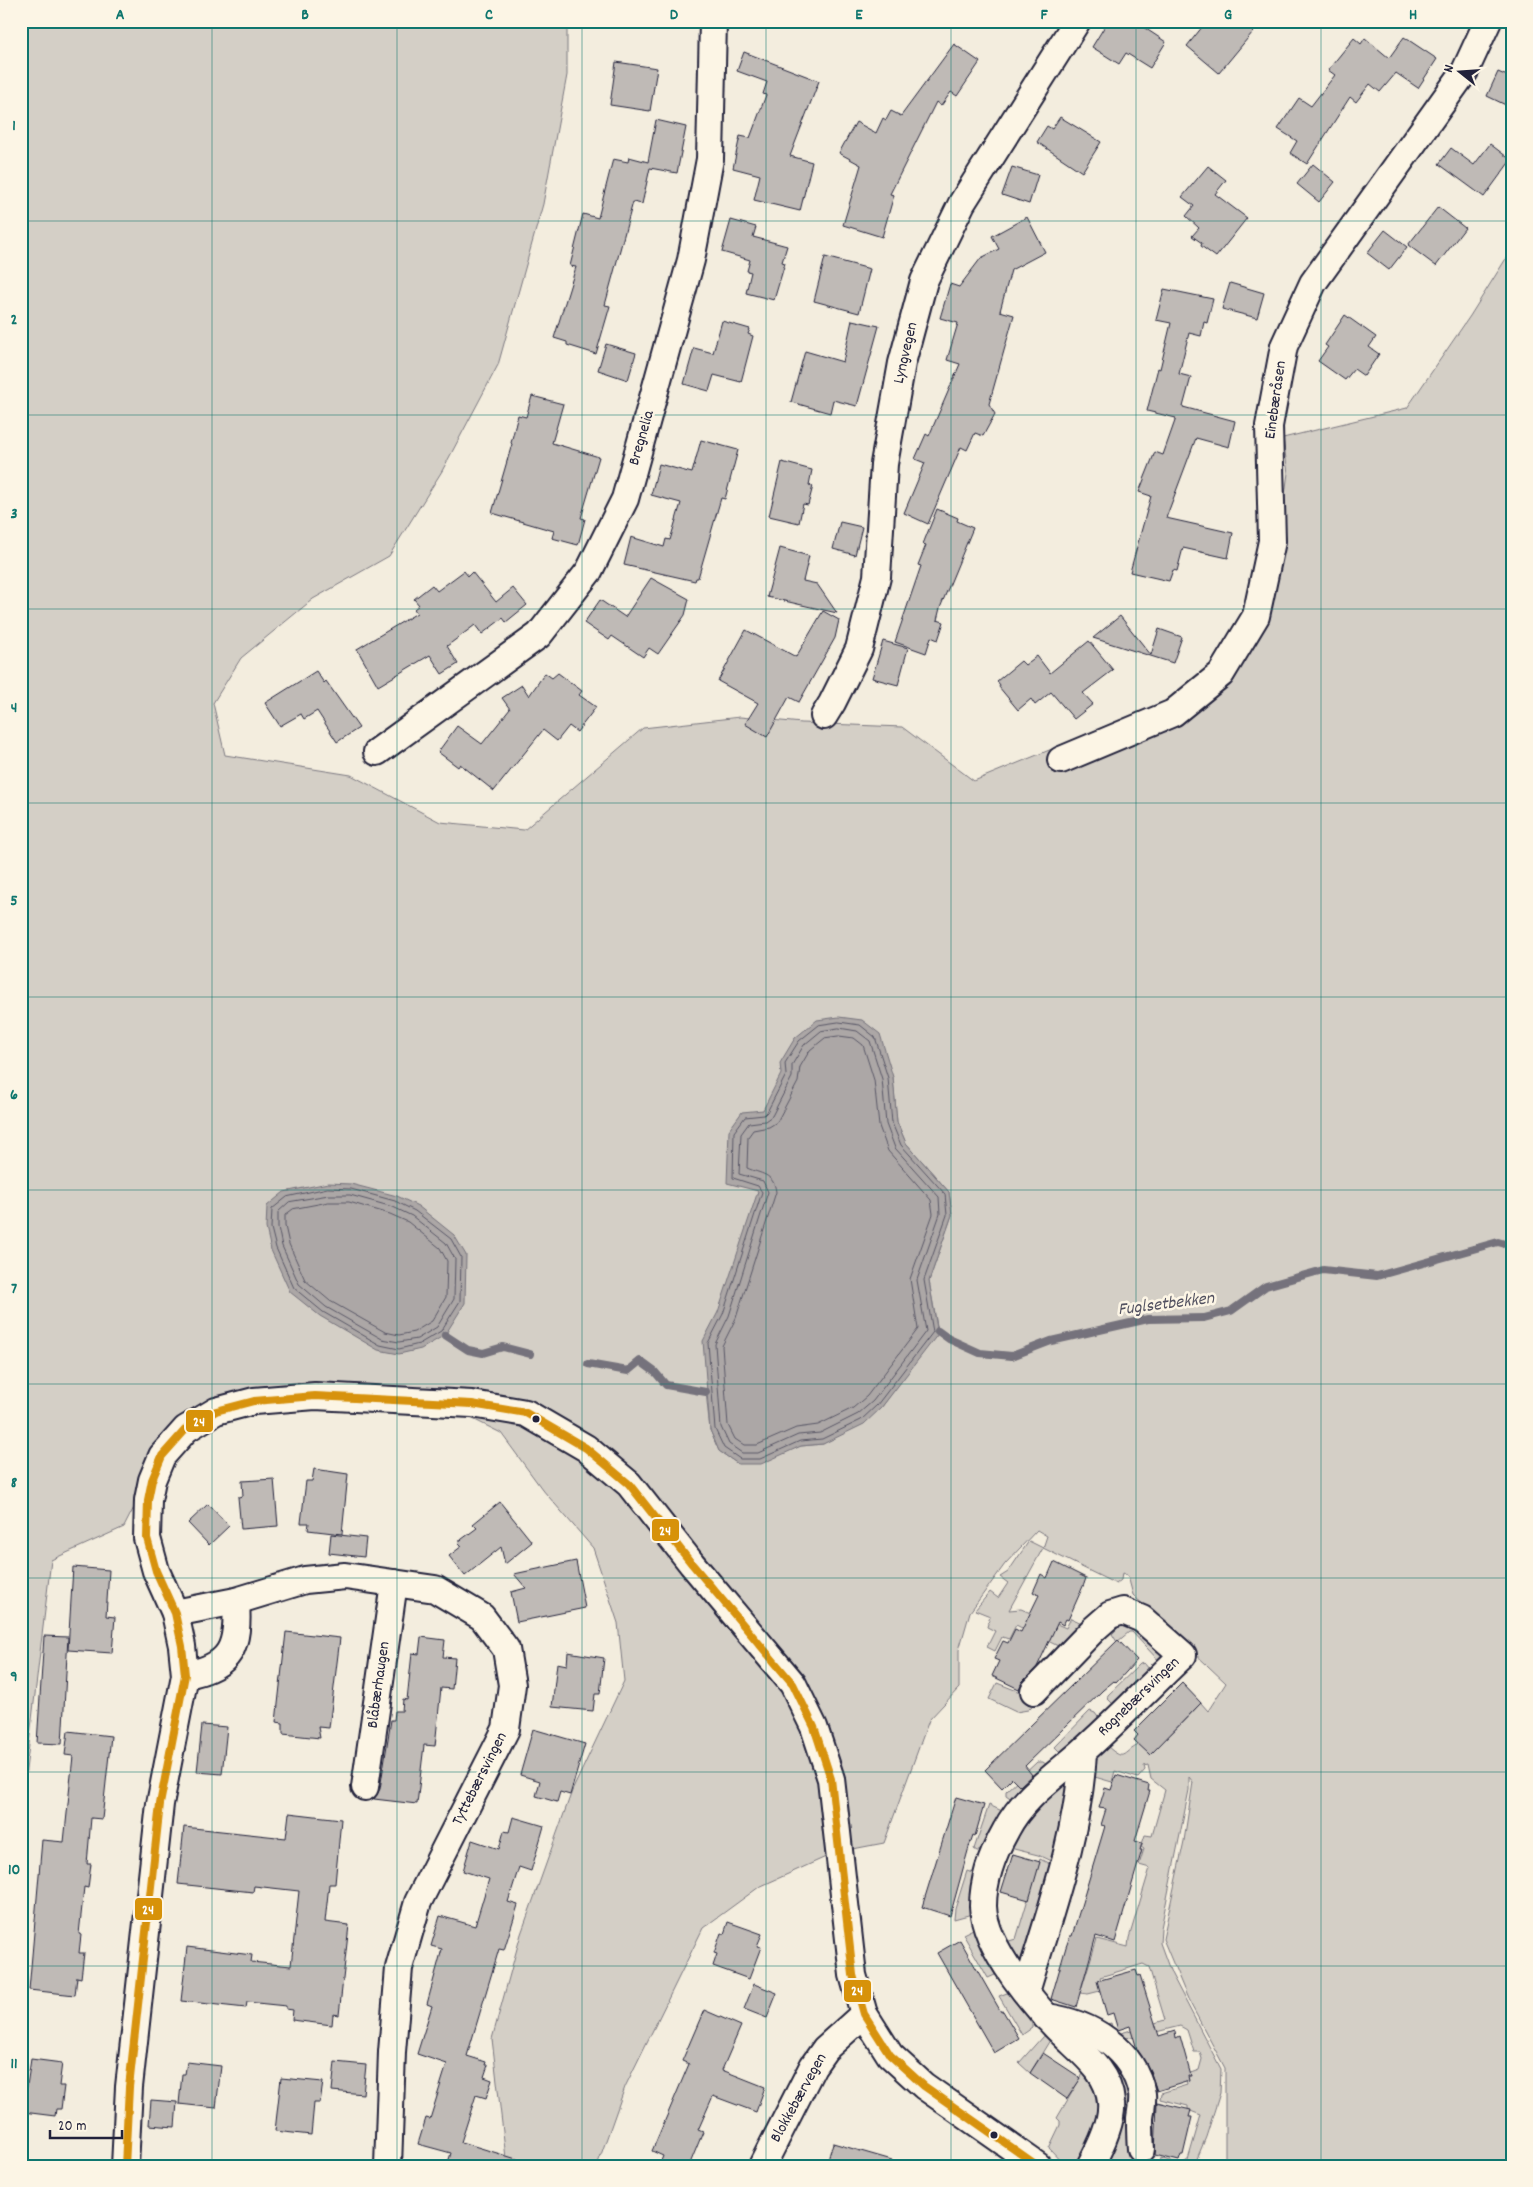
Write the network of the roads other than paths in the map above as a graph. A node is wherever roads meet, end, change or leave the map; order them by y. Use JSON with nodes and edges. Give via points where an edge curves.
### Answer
{"nodes":[{"id":1,"x":713,"y":21,"type":"edge"},
{"id":2,"x":1077,"y":21,"type":"edge"},
{"id":3,"x":1488,"y":21,"type":"edge"},
{"id":4,"x":824,"y":716,"type":"dead end"},
{"id":5,"x":377,"y":752,"type":"dead end"},
{"id":6,"x":1061,"y":760,"type":"dead end"},
{"id":7,"x":394,"y":1583,"type":"junction"},
{"id":8,"x":236,"y":1601,"type":"junction"},
{"id":9,"x":174,"y":1613,"type":"junction"},
{"id":10,"x":185,"y":1675,"type":"junction"},
{"id":11,"x":1034,"y":1691,"type":"dead end"},
{"id":12,"x":1083,"y":1752,"type":"junction"},
{"id":13,"x":364,"y":1787,"type":"dead end"},
{"id":14,"x":1026,"y":1992,"type":"junction"},
{"id":15,"x":864,"y":2014,"type":"junction"},
{"id":16,"x":1045,"y":2017,"type":"junction"},
{"id":17,"x":1141,"y":2149,"type":"dead end"},
{"id":18,"x":125,"y":2166,"type":"edge"},
{"id":19,"x":388,"y":2166,"type":"edge"},
{"id":20,"x":762,"y":2166,"type":"edge"},
{"id":21,"x":1038,"y":2166,"type":"edge"},
{"id":22,"x":1090,"y":2166,"type":"edge"}],
"edges":[{"from":1,"to":5,"type":"street","name":"Bregnelia","via":[[710,159],[691,260],[625,499],[589,571],[539,635]]},
{"from":2,"to":4,"type":"street","name":"Lyngvegen","via":[[962,203],[924,281],[902,363],[884,464],[877,577],[860,649]]},
{"from":3,"to":6,"type":"street","name":"Einebæråsen","via":[[1465,71],[1313,283],[1284,346],[1269,426],[1272,541],[1256,616],[1222,674],[1173,713]]},
{"from":7,"to":8,"type":"street","name":"Tyttebærsvingen","via":[[345,1576],[305,1580]]},
{"from":7,"to":13,"type":"street","name":"Blåbærhaugen"},
{"from":7,"to":19,"type":"street","name":"Tyttebærsvingen","via":[[435,1589],[482,1617],[506,1649],[512,1685],[506,1729],[418,1902],[399,1968]]},
{"from":8,"to":9,"type":"street","name":"Tyttebærsvingen"},
{"from":8,"to":10,"type":"street","via":[[238,1624],[234,1646],[220,1664]]},
{"from":9,"to":10,"type":"street"},
{"from":9,"to":15,"type":"street","via":[[156,1571],[147,1538],[152,1480],[162,1456],[186,1429],[216,1411],[254,1401],[315,1396],[472,1404],[526,1413],[540,1419],[586,1448],[629,1484],[793,1684],[814,1726],[831,1779],[853,1975]]},
{"from":10,"to":18,"type":"street","via":[[160,1804],[129,2087]]},
{"from":11,"to":12,"type":"street","name":"Rognebærsvingen","via":[[1110,1614],[1123,1611],[1142,1619],[1183,1655]]},
{"from":12,"to":14,"type":"street","via":[[1081,1784],[1063,1869]]},
{"from":12,"to":14,"type":"street","name":"Rognebærsvingen","via":[[1043,1785],[1006,1828],[985,1883],[983,1907],[988,1927],[1002,1958]]},
{"from":14,"to":16,"type":"street","name":"Rognebærsvingen"},
{"from":15,"to":20,"type":"street","name":"Blokkebærvegen","via":[[825,2049],[813,2066]]},
{"from":15,"to":21,"type":"street","via":[[890,2055],[924,2086]]},
{"from":16,"to":17,"type":"street","via":[[1068,2020],[1088,2028],[1123,2055],[1134,2072],[1142,2096]]},
{"from":16,"to":22,"type":"street","name":"Rognebærsvingen","via":[[1091,2061],[1107,2086],[1111,2102],[1105,2139]]}]}
